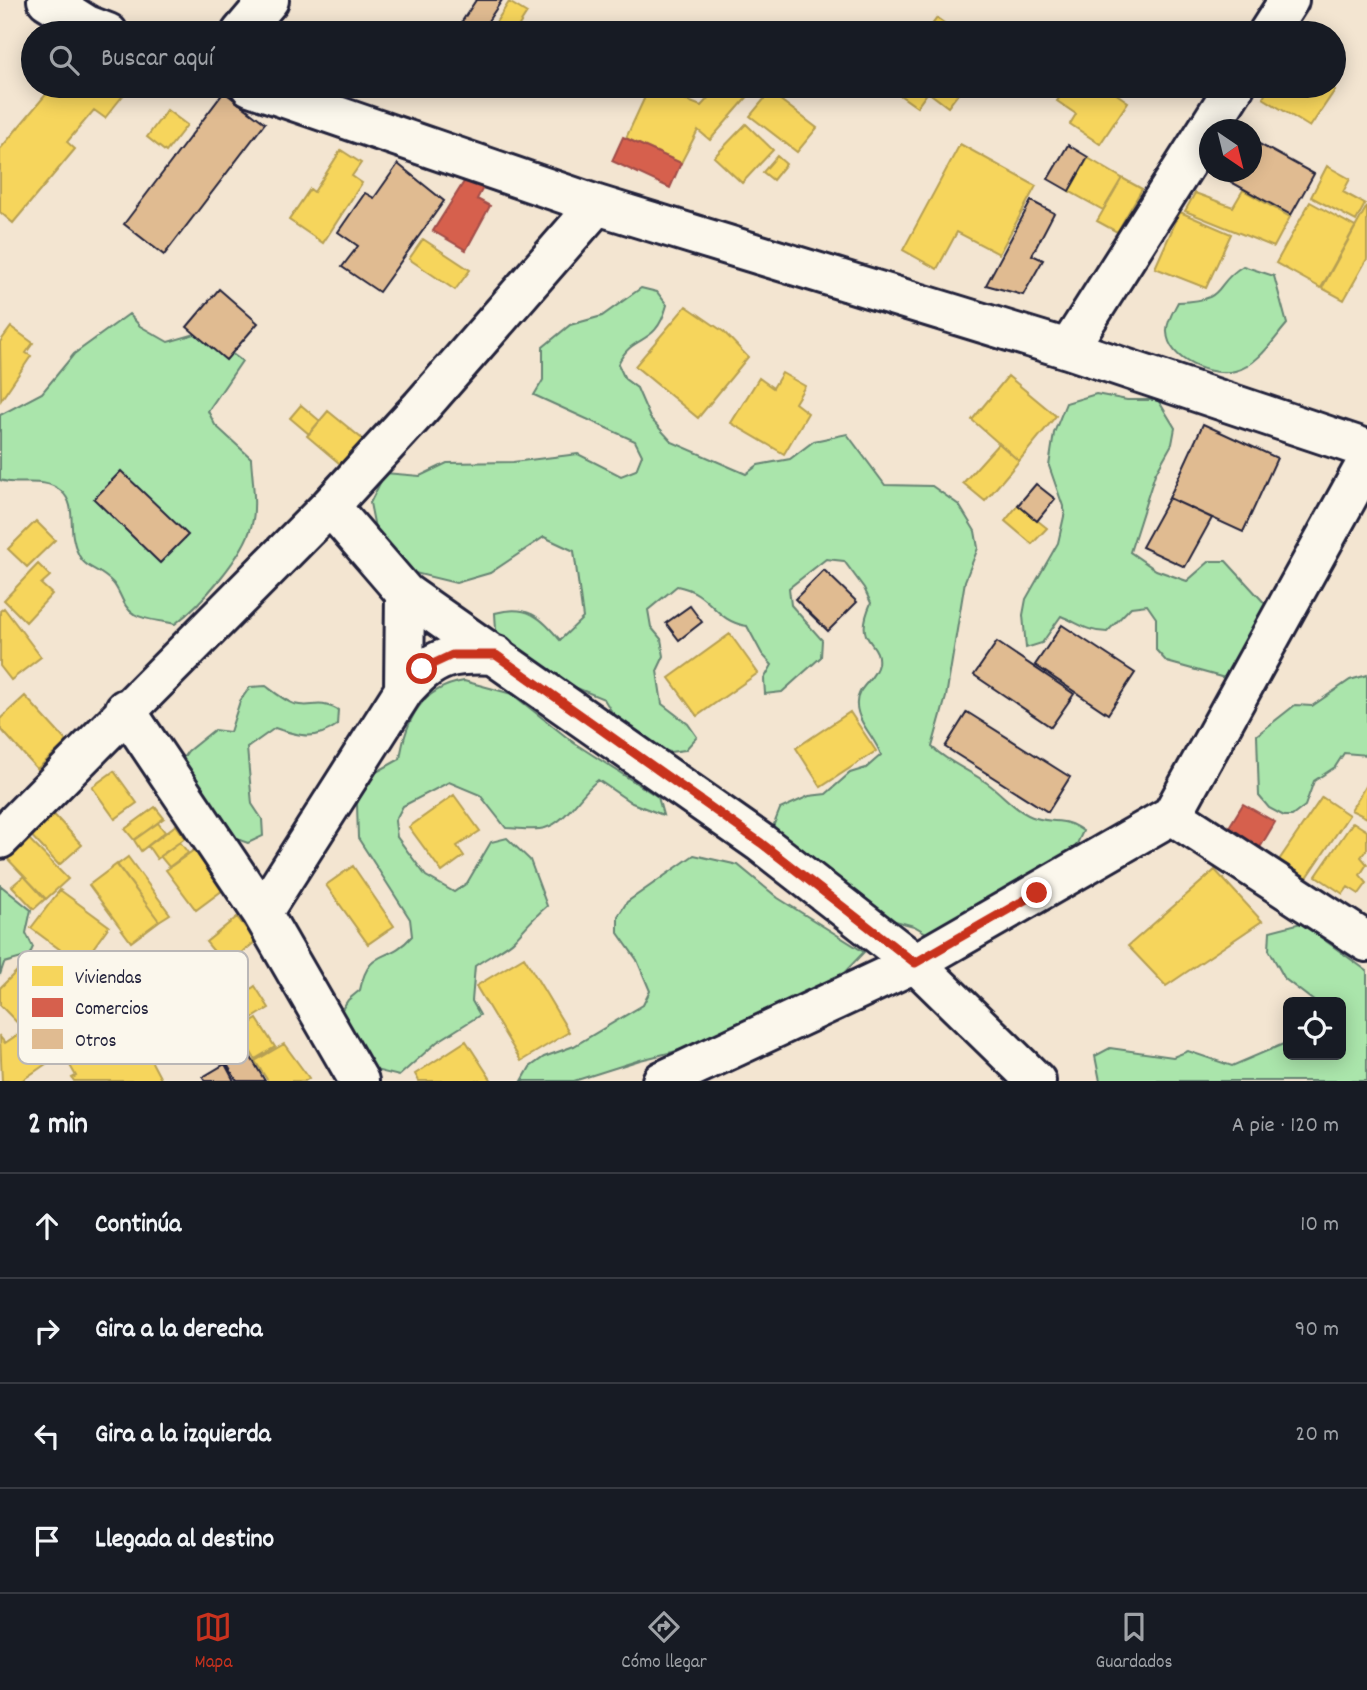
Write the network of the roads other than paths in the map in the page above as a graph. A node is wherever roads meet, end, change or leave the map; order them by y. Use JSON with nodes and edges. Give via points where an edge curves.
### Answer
{"nodes":[{"id":1,"x":47,"y":0,"type":"edge"},
{"id":2,"x":269,"y":0,"type":"edge"},
{"id":3,"x":1289,"y":0,"type":"edge"},
{"id":4,"x":80,"y":21,"type":"edge"},
{"id":5,"x":251,"y":21,"type":"edge"},
{"id":6,"x":1276,"y":21,"type":"edge"},
{"id":7,"x":285,"y":98,"type":"edge"},
{"id":8,"x":1227,"y":98,"type":"edge"},
{"id":9,"x":597,"y":205,"type":"junction"},
{"id":10,"x":1068,"y":349,"type":"junction"},
{"id":11,"x":1367,"y":449,"type":"edge"},
{"id":12,"x":1367,"y":462,"type":"edge"},
{"id":13,"x":330,"y":506,"type":"junction"},
{"id":14,"x":405,"y":593,"type":"junction"},
{"id":15,"x":496,"y":655,"type":"junction"},
{"id":16,"x":404,"y":690,"type":"junction"},
{"id":17,"x":125,"y":709,"type":"junction"},
{"id":18,"x":1172,"y":816,"type":"junction"},
{"id":19,"x":0,"y":839,"type":"edge"},
{"id":20,"x":262,"y":913,"type":"junction"},
{"id":21,"x":1367,"y":942,"type":"edge"},
{"id":22,"x":915,"y":963,"type":"junction"},
{"id":23,"x":359,"y":1081,"type":"edge"},
{"id":24,"x":662,"y":1081,"type":"edge"},
{"id":25,"x":1036,"y":1081,"type":"edge"}],
"edges":[{"from":1,"to":4,"type":"street"},
{"from":2,"to":5,"type":"street"},
{"from":3,"to":6,"type":"street"},
{"from":7,"to":9,"type":"street"},
{"from":8,"to":10,"type":"street"},
{"from":9,"to":10,"type":"street"},
{"from":9,"to":13,"type":"street"},
{"from":10,"to":11,"type":"street"},
{"from":12,"to":18,"type":"street"},
{"from":13,"to":14,"type":"street"},
{"from":13,"to":17,"type":"street"},
{"from":14,"to":15,"type":"street"},
{"from":14,"to":16,"type":"street"},
{"from":15,"to":16,"type":"street","via":[[452,655],[435,661]]},
{"from":15,"to":22,"type":"street","via":[[761,843]]},
{"from":16,"to":20,"type":"street"},
{"from":17,"to":19,"type":"street"},
{"from":17,"to":20,"type":"street"},
{"from":18,"to":21,"type":"street"},
{"from":18,"to":22,"type":"street"},
{"from":20,"to":23,"type":"street"},
{"from":22,"to":24,"type":"street"},
{"from":22,"to":25,"type":"street"}]}
